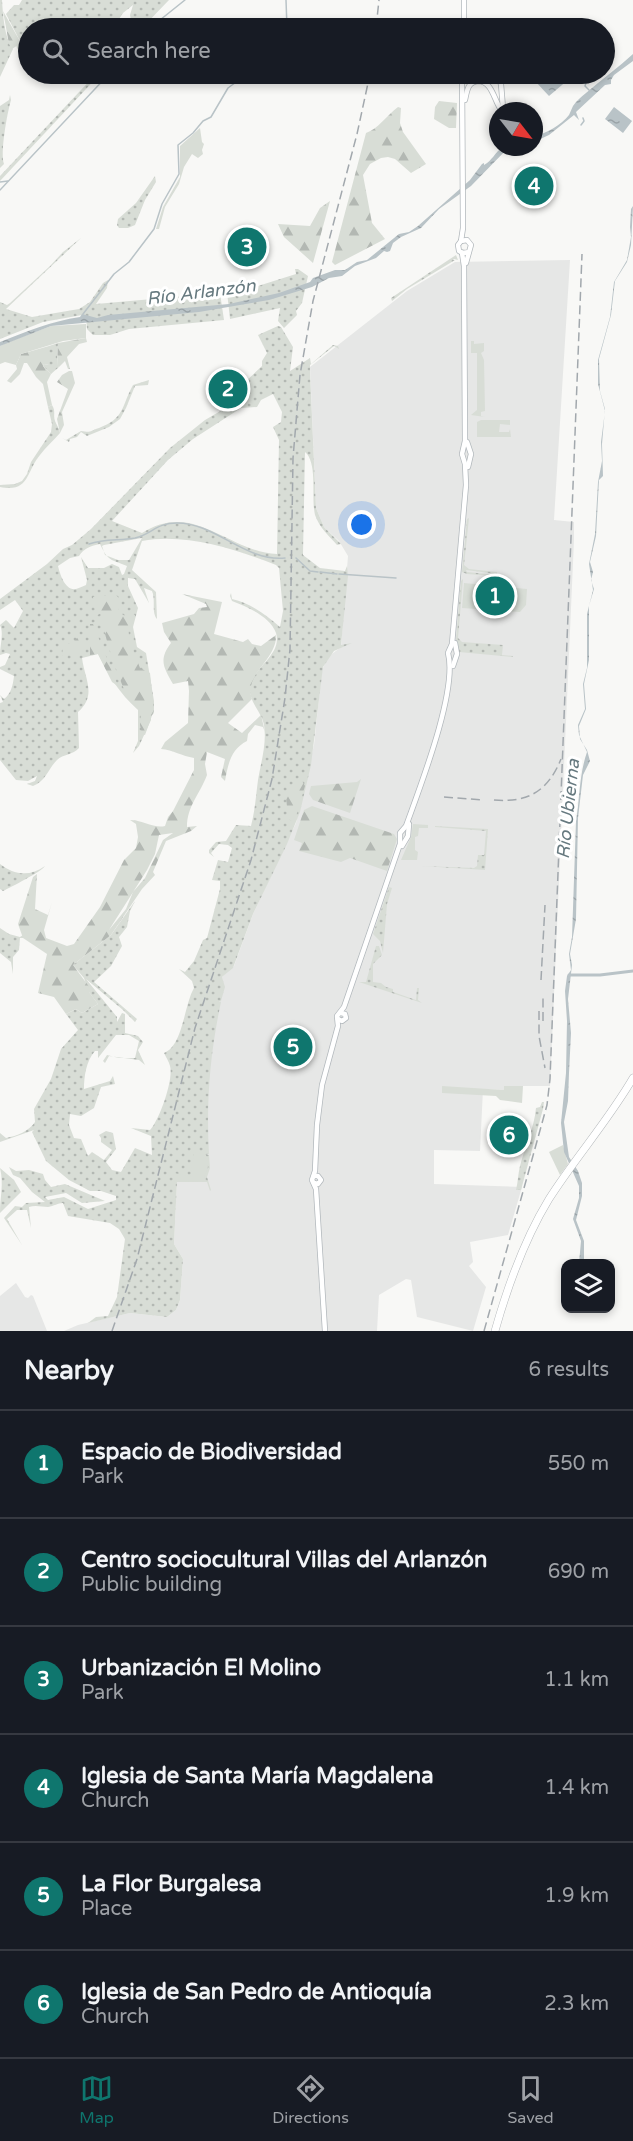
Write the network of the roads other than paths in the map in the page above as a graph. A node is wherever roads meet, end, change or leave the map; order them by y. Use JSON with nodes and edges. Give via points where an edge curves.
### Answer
{"nodes":[{"id":1,"x":462,"y":0,"type":"edge"},
{"id":2,"x":463,"y":18,"type":"edge"},
{"id":3,"x":463,"y":84,"type":"edge"},
{"id":4,"x":464,"y":84,"type":"edge"},
{"id":5,"x":473,"y":84,"type":"edge"},
{"id":6,"x":485,"y":84,"type":"edge"},
{"id":7,"x":501,"y":84,"type":"edge"},
{"id":8,"x":465,"y":100,"type":"junction"},
{"id":9,"x":495,"y":102,"type":"edge"},
{"id":10,"x":502,"y":102,"type":"edge"},
{"id":11,"x":464,"y":175,"type":"junction"},
{"id":12,"x":464,"y":202,"type":"junction"},
{"id":13,"x":461,"y":241,"type":"junction"},
{"id":14,"x":468,"y":241,"type":"junction"},
{"id":15,"x":469,"y":252,"type":"junction"},
{"id":16,"x":462,"y":253,"type":"junction"},
{"id":17,"x":466,"y":450,"type":"junction"},
{"id":18,"x":451,"y":652,"type":"junction"},
{"id":19,"x":405,"y":831,"type":"junction"},
{"id":20,"x":633,"y":1078,"type":"edge"},
{"id":21,"x":633,"y":1087,"type":"edge"},
{"id":22,"x":604,"y":1127,"type":"junction"},
{"id":23,"x":327,"y":1331,"type":"edge"},
{"id":24,"x":497,"y":1331,"type":"edge"}],
"edges":[{"from":1,"to":2,"type":"main road"},
{"from":3,"to":11,"type":"main road"},
{"from":4,"to":8,"type":"main road"},
{"from":5,"to":8,"type":"main road"},
{"from":6,"to":9,"type":"main road"},
{"from":7,"to":10,"type":"main road"},
{"from":8,"to":11,"type":"main road"},
{"from":11,"to":12,"type":"main road"},
{"from":12,"to":13,"type":"main road"},
{"from":12,"to":14,"type":"main road"},
{"from":13,"to":14,"type":"main road"},
{"from":13,"to":16,"type":"main road","via":[[458,247]]},
{"from":14,"to":15,"type":"main road","via":[[472,246]]},
{"from":15,"to":16,"type":"main road"},
{"from":15,"to":17,"type":"main road"},
{"from":16,"to":17,"type":"main road"},
{"from":17,"to":18,"type":"main road","via":[[471,455],[466,459]]},
{"from":18,"to":19,"type":"main road","via":[[441,720]]},
{"from":18,"to":19,"type":"main road","via":[[457,653],[441,729]]},
{"from":19,"to":23,"type":"main road","via":[[408,835],[403,838],[343,1013],[346,1019],[341,1020],[333,1046],[322,1101],[316,1176],[321,1180],[316,1183]]},
{"from":20,"to":22,"type":"highway"},
{"from":21,"to":22,"type":"highway"},
{"from":22,"to":24,"type":"highway","via":[[563,1183],[528,1247]]}]}
